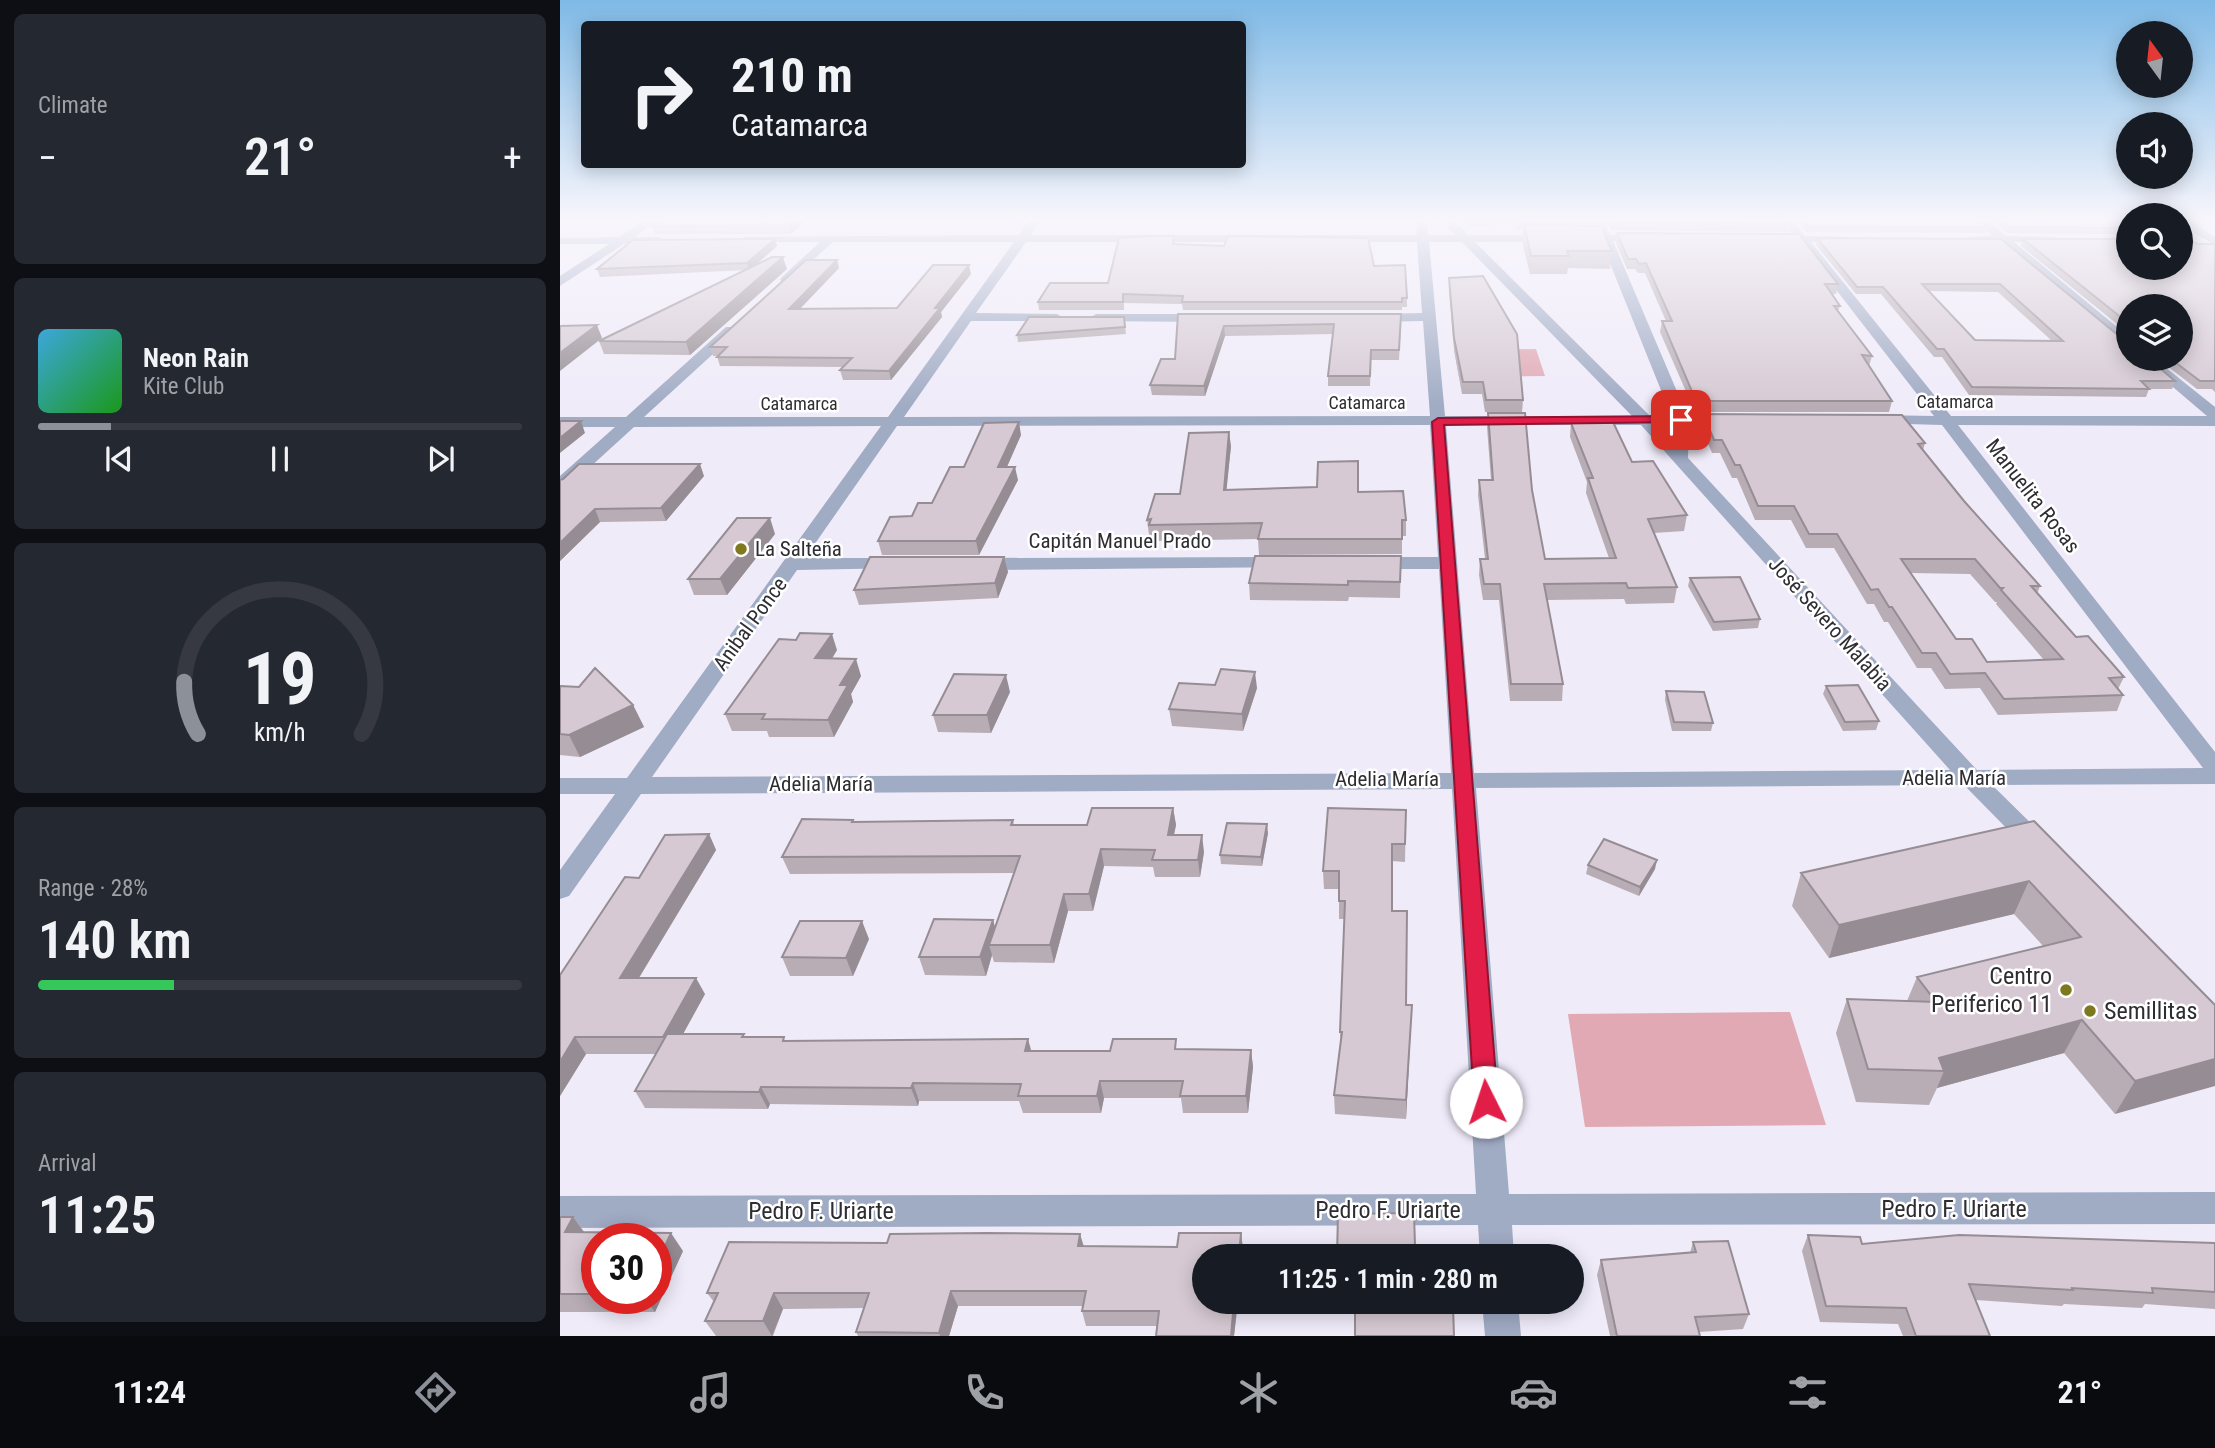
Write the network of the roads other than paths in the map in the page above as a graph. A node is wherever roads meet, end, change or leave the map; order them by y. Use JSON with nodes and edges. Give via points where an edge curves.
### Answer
{"nodes":[{"id":1,"x":784,"y":282,"type":"edge"},
{"id":2,"x":993,"y":282,"type":"edge"},
{"id":3,"x":1426,"y":282,"type":"edge"},
{"id":4,"x":1508,"y":282,"type":"edge"},
{"id":5,"x":1624,"y":282,"type":"edge"},
{"id":6,"x":1836,"y":282,"type":"edge"},
{"id":7,"x":2055,"y":282,"type":"edge"},
{"id":8,"x":771,"y":294,"type":"edge"},
{"id":9,"x":968,"y":317,"type":"junction"},
{"id":10,"x":1430,"y":317,"type":"junction"},
{"id":11,"x":1220,"y":318,"type":"edge"},
{"id":12,"x":1355,"y":318,"type":"edge"},
{"id":13,"x":740,"y":321,"type":"edge"},
{"id":14,"x":2116,"y":333,"type":"edge"},
{"id":15,"x":2162,"y":371,"type":"edge"},
{"id":16,"x":2215,"y":415,"type":"edge"},
{"id":17,"x":1644,"y":419,"type":"junction"},
{"id":18,"x":1681,"y":420,"type":"junction"},
{"id":19,"x":1751,"y":420,"type":"edge"},
{"id":20,"x":1862,"y":420,"type":"edge"},
{"id":21,"x":1946,"y":420,"type":"junction"},
{"id":22,"x":2215,"y":421,"type":"edge"},
{"id":23,"x":560,"y":422,"type":"edge"},
{"id":24,"x":630,"y":422,"type":"junction"},
{"id":25,"x":894,"y":422,"type":"junction"},
{"id":26,"x":1438,"y":422,"type":"junction"},
{"id":27,"x":1680,"y":459,"type":"junction"},
{"id":28,"x":560,"y":485,"type":"edge"},
{"id":29,"x":1301,"y":563,"type":"edge"},
{"id":30,"x":1357,"y":563,"type":"edge"},
{"id":31,"x":1448,"y":563,"type":"junction"},
{"id":32,"x":792,"y":564,"type":"junction"},
{"id":33,"x":916,"y":564,"type":"edge"},
{"id":34,"x":957,"y":564,"type":"edge"},
{"id":35,"x":2215,"y":768,"type":"edge"},
{"id":36,"x":2215,"y":776,"type":"edge"},
{"id":37,"x":1463,"y":779,"type":"junction"},
{"id":38,"x":1972,"y":779,"type":"junction"},
{"id":39,"x":635,"y":785,"type":"junction"},
{"id":40,"x":560,"y":786,"type":"edge"},
{"id":41,"x":2050,"y":858,"type":"edge"},
{"id":42,"x":560,"y":889,"type":"edge"},
{"id":43,"x":2215,"y":1208,"type":"edge"},
{"id":44,"x":1494,"y":1210,"type":"junction"},
{"id":45,"x":560,"y":1212,"type":"edge"},
{"id":46,"x":1496,"y":1244,"type":"edge"},
{"id":47,"x":1501,"y":1314,"type":"edge"},
{"id":48,"x":1503,"y":1336,"type":"edge"}],
"edges":[{"from":1,"to":8,"type":"street"},
{"from":2,"to":9,"type":"street","name":"Anibal Ponce"},
{"from":3,"to":10,"type":"street"},
{"from":4,"to":17,"type":"street","name":"José Severo Malabia"},
{"from":5,"to":18,"type":"street"},
{"from":6,"to":21,"type":"street","name":"Manuelita Rosas"},
{"from":7,"to":14,"type":"street"},
{"from":9,"to":11,"type":"street"},
{"from":9,"to":25,"type":"street","name":"Anibal Ponce"},
{"from":10,"to":12,"type":"street"},
{"from":10,"to":26,"type":"street"},
{"from":13,"to":24,"type":"street"},
{"from":15,"to":16,"type":"street"},
{"from":17,"to":18,"type":"street","name":"Catamarca"},
{"from":17,"to":26,"type":"street","name":"Catamarca"},
{"from":17,"to":27,"type":"street","name":"José Severo Malabia"},
{"from":18,"to":19,"type":"street","name":"Catamarca"},
{"from":18,"to":27,"type":"street"},
{"from":20,"to":21,"type":"street","name":"Catamarca"},
{"from":21,"to":22,"type":"street","name":"Catamarca"},
{"from":21,"to":35,"type":"street","name":"Manuelita Rosas"},
{"from":23,"to":24,"type":"street","name":"Catamarca"},
{"from":24,"to":25,"type":"street","name":"Catamarca"},
{"from":24,"to":28,"type":"street"},
{"from":25,"to":26,"type":"street","name":"Catamarca"},
{"from":25,"to":32,"type":"street","name":"Anibal Ponce"},
{"from":26,"to":31,"type":"street"},
{"from":27,"to":38,"type":"street","name":"José Severo Malabia"},
{"from":29,"to":34,"type":"street","name":"Capitán Manuel Prado"},
{"from":30,"to":31,"type":"street"},
{"from":31,"to":37,"type":"street"},
{"from":32,"to":33,"type":"street"},
{"from":32,"to":39,"type":"street","name":"Anibal Ponce"},
{"from":36,"to":38,"type":"street","name":"Adelia María"},
{"from":37,"to":38,"type":"street","name":"Adelia María"},
{"from":37,"to":39,"type":"street","name":"Adelia María"},
{"from":37,"to":44,"type":"street"},
{"from":38,"to":41,"type":"street","name":"José Severo Malabia"},
{"from":39,"to":40,"type":"street","name":"Adelia María"},
{"from":39,"to":42,"type":"street","name":"Anibal Ponce"},
{"from":43,"to":44,"type":"street","name":"Pedro F. Uriarte"},
{"from":44,"to":45,"type":"street","name":"Pedro F. Uriarte"},
{"from":44,"to":46,"type":"street"},
{"from":47,"to":48,"type":"street"}]}
